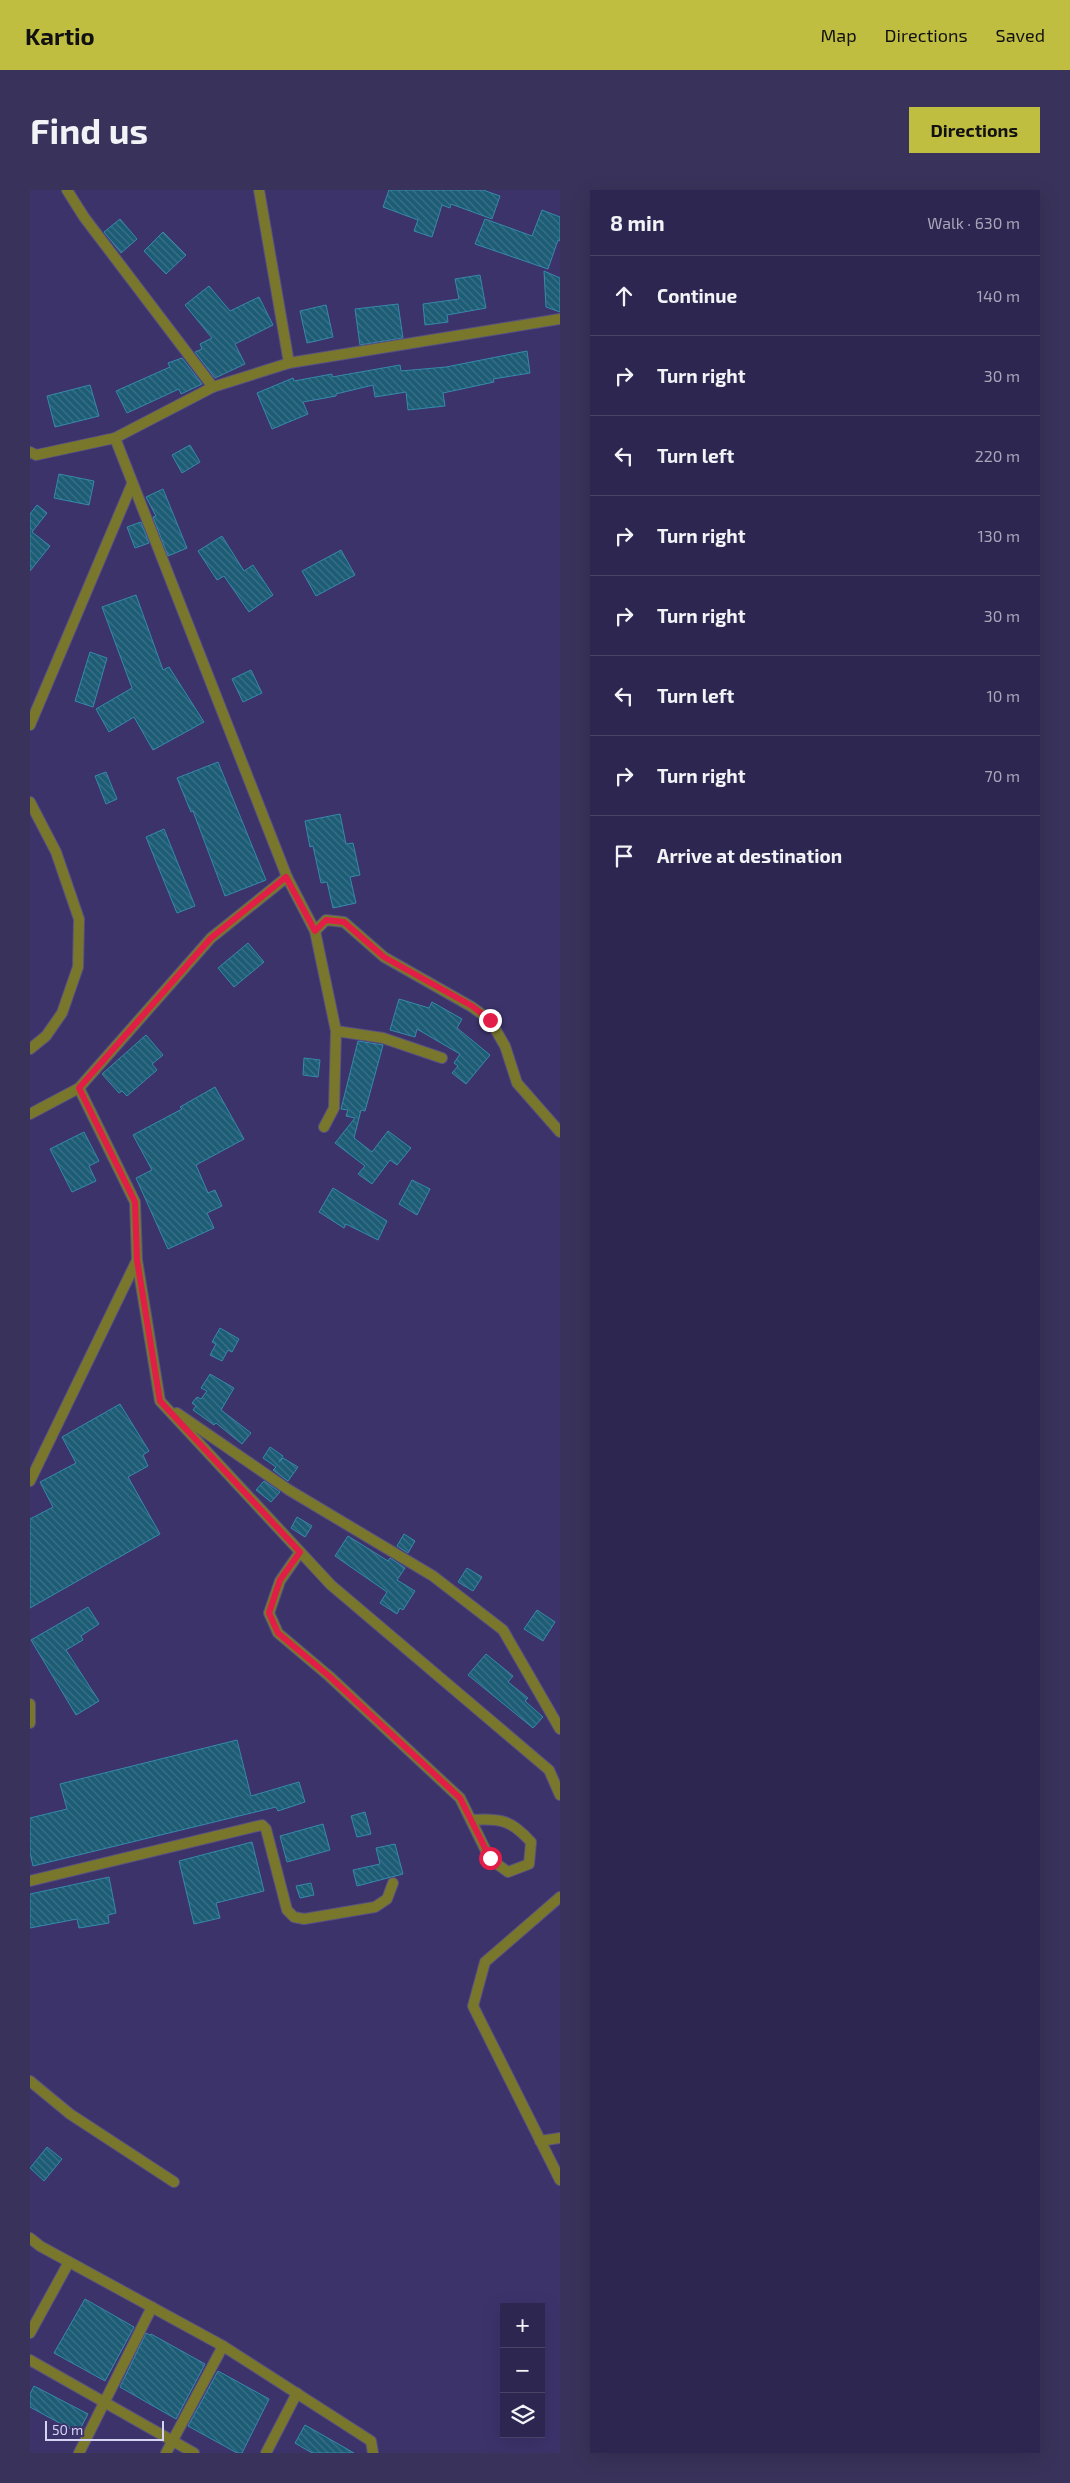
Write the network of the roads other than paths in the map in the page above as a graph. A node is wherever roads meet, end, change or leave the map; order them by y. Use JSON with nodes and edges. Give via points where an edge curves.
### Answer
{"nodes":[{"id":1,"x":67,"y":190,"type":"edge"},
{"id":2,"x":259,"y":190,"type":"edge"},
{"id":3,"x":560,"y":319,"type":"edge"},
{"id":4,"x":289,"y":363,"type":"junction"},
{"id":5,"x":213,"y":387,"type":"junction"},
{"id":6,"x":114,"y":438,"type":"junction"},
{"id":7,"x":30,"y":452,"type":"edge"},
{"id":8,"x":132,"y":484,"type":"junction"},
{"id":9,"x":30,"y":725,"type":"edge"},
{"id":10,"x":30,"y":802,"type":"edge"},
{"id":11,"x":286,"y":877,"type":"junction"},
{"id":12,"x":315,"y":931,"type":"junction"},
{"id":13,"x":336,"y":1031,"type":"junction"},
{"id":14,"x":30,"y":1049,"type":"edge"},
{"id":15,"x":442,"y":1058,"type":"dead end"},
{"id":16,"x":79,"y":1088,"type":"junction"},
{"id":17,"x":30,"y":1114,"type":"edge"},
{"id":18,"x":324,"y":1127,"type":"dead end"},
{"id":19,"x":560,"y":1132,"type":"edge"},
{"id":20,"x":137,"y":1260,"type":"junction"},
{"id":21,"x":160,"y":1401,"type":"junction"},
{"id":22,"x":30,"y":1481,"type":"edge"},
{"id":23,"x":300,"y":1552,"type":"junction"},
{"id":24,"x":30,"y":1704,"type":"edge"},
{"id":25,"x":30,"y":1723,"type":"edge"},
{"id":26,"x":560,"y":1729,"type":"edge"},
{"id":27,"x":560,"y":1796,"type":"edge"},
{"id":28,"x":471,"y":1820,"type":"junction"},
{"id":29,"x":30,"y":1881,"type":"edge"},
{"id":30,"x":393,"y":1883,"type":"dead end"},
{"id":31,"x":560,"y":1897,"type":"edge"},
{"id":32,"x":30,"y":2081,"type":"edge"},
{"id":33,"x":560,"y":2138,"type":"edge"},
{"id":34,"x":540,"y":2141,"type":"junction"},
{"id":35,"x":560,"y":2180,"type":"edge"},
{"id":36,"x":174,"y":2182,"type":"dead end"},
{"id":37,"x":30,"y":2238,"type":"edge"},
{"id":38,"x":69,"y":2262,"type":"junction"},
{"id":39,"x":152,"y":2307,"type":"junction"},
{"id":40,"x":30,"y":2333,"type":"edge"},
{"id":41,"x":223,"y":2346,"type":"junction"},
{"id":42,"x":30,"y":2360,"type":"edge"},
{"id":43,"x":297,"y":2393,"type":"junction"},
{"id":44,"x":104,"y":2402,"type":"junction"},
{"id":45,"x":172,"y":2440,"type":"junction"},
{"id":46,"x":79,"y":2453,"type":"edge"},
{"id":47,"x":166,"y":2453,"type":"edge"},
{"id":48,"x":194,"y":2453,"type":"edge"},
{"id":49,"x":266,"y":2453,"type":"edge"},
{"id":50,"x":373,"y":2453,"type":"edge"}],
"edges":[{"from":1,"to":5,"type":"street"},
{"from":2,"to":4,"type":"street"},
{"from":3,"to":4,"type":"street"},
{"from":4,"to":5,"type":"street"},
{"from":5,"to":6,"type":"street"},
{"from":6,"to":7,"type":"street","via":[[36,455]]},
{"from":6,"to":8,"type":"street"},
{"from":8,"to":9,"type":"street"},
{"from":8,"to":11,"type":"street"},
{"from":10,"to":14,"type":"street","via":[[56,852],[79,919],[78,967],[62,1013],[46,1036]]},
{"from":11,"to":12,"type":"street"},
{"from":11,"to":16,"type":"street","via":[[211,938]]},
{"from":12,"to":13,"type":"street"},
{"from":12,"to":19,"type":"street","via":[[326,920],[344,922],[384,957],[472,1006],[490,1020],[505,1046],[517,1083]]},
{"from":13,"to":15,"type":"street","via":[[383,1038]]},
{"from":13,"to":18,"type":"street","via":[[334,1108]]},
{"from":16,"to":17,"type":"street"},
{"from":16,"to":20,"type":"street","via":[[135,1202]]},
{"from":20,"to":21,"type":"street"},
{"from":20,"to":22,"type":"street"},
{"from":21,"to":23,"type":"street"},
{"from":21,"to":26,"type":"street","via":[[289,1490],[433,1576],[503,1630]]},
{"from":23,"to":27,"type":"street","via":[[331,1585],[549,1770]]},
{"from":23,"to":28,"type":"street","via":[[280,1580],[269,1613],[278,1633],[460,1798]]},
{"from":24,"to":25,"type":"street"},
{"from":28,"to":28,"type":"street","via":[[490,1858],[508,1872],[529,1864],[531,1842],[516,1825],[491,1819]]},
{"from":29,"to":30,"type":"street","via":[[262,1825],[266,1829],[287,1910],[294,1917],[304,1919],[375,1907],[387,1899]]},
{"from":31,"to":34,"type":"street","via":[[485,1962],[473,2006]]},
{"from":32,"to":36,"type":"street","via":[[70,2114]]},
{"from":33,"to":34,"type":"street"},
{"from":34,"to":35,"type":"street"},
{"from":37,"to":38,"type":"street"},
{"from":38,"to":39,"type":"street"},
{"from":38,"to":40,"type":"street"},
{"from":39,"to":41,"type":"street"},
{"from":39,"to":44,"type":"street"},
{"from":41,"to":43,"type":"street"},
{"from":41,"to":45,"type":"street"},
{"from":42,"to":44,"type":"street"},
{"from":43,"to":49,"type":"street"},
{"from":43,"to":50,"type":"street","via":[[371,2441]]},
{"from":44,"to":45,"type":"street"},
{"from":44,"to":46,"type":"street"},
{"from":45,"to":47,"type":"street"},
{"from":45,"to":48,"type":"street"}]}
